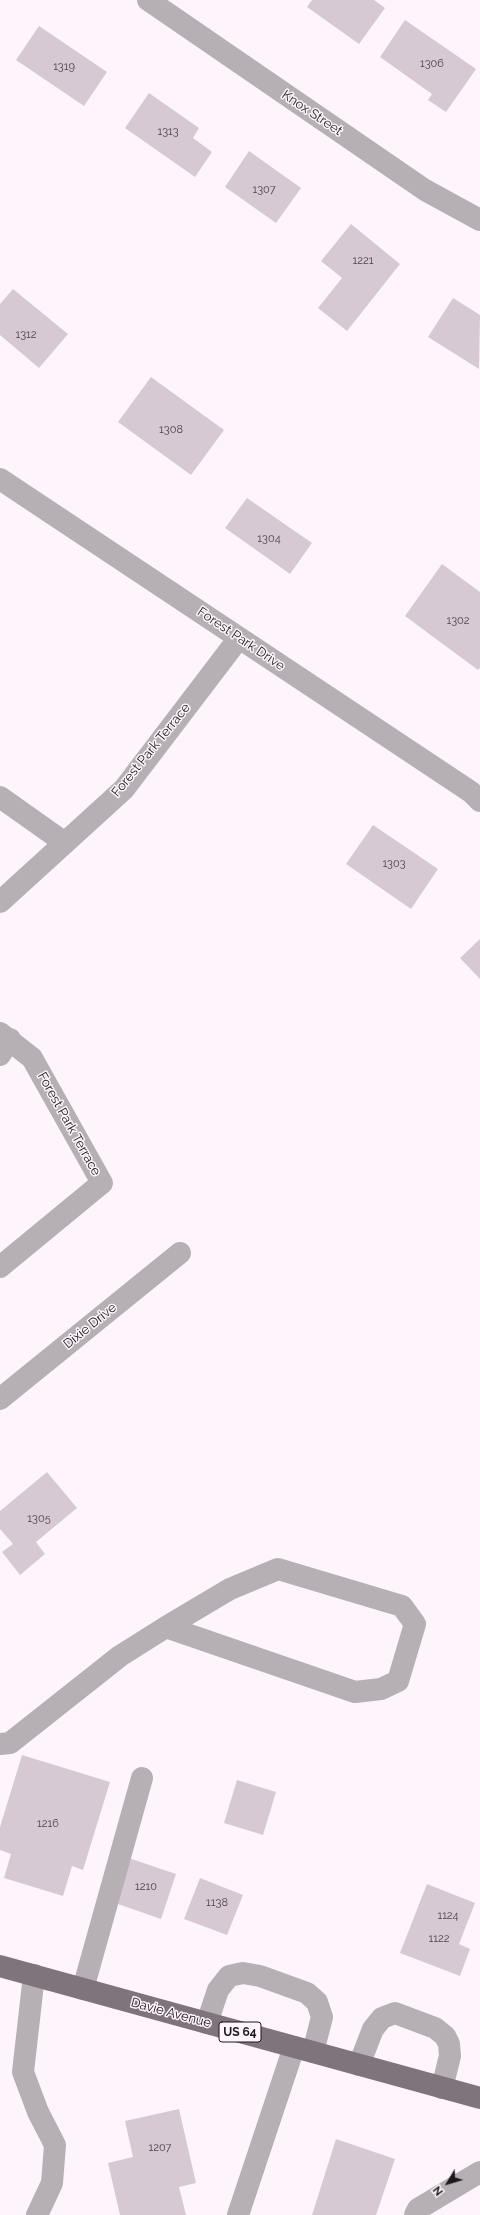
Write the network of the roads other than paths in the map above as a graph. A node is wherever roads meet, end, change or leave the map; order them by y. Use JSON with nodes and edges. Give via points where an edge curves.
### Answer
{"nodes":[{"id":1,"x":148,"y":0,"type":"edge"},
{"id":2,"x":480,"y":220,"type":"edge"},
{"id":3,"x":0,"y":479,"type":"edge"},
{"id":4,"x":239,"y":638,"type":"junction"},
{"id":5,"x":477,"y":791,"type":"edge"},
{"id":6,"x":0,"y":797,"type":"edge"},
{"id":7,"x":65,"y":843,"type":"junction"},
{"id":8,"x":0,"y":902,"type":"edge"},
{"id":9,"x":3,"y":1042,"type":"edge"},
{"id":10,"x":180,"y":1253,"type":"dead end"},
{"id":11,"x":0,"y":1267,"type":"edge"},
{"id":12,"x":0,"y":1399,"type":"edge"},
{"id":13,"x":166,"y":1627,"type":"junction"},
{"id":14,"x":0,"y":1744,"type":"edge"},
{"id":15,"x":142,"y":1778,"type":"dead end"},
{"id":16,"x":0,"y":1966,"type":"edge"},
{"id":17,"x":34,"y":1975,"type":"junction"},
{"id":18,"x":83,"y":1989,"type":"junction"},
{"id":19,"x":207,"y":2023,"type":"junction"},
{"id":20,"x":303,"y":2050,"type":"junction"},
{"id":21,"x":359,"y":2065,"type":"junction"},
{"id":22,"x":442,"y":2088,"type":"junction"},
{"id":23,"x":480,"y":2098,"type":"edge"},
{"id":24,"x":480,"y":2172,"type":"edge"},
{"id":25,"x":37,"y":2215,"type":"edge"},
{"id":26,"x":238,"y":2215,"type":"edge"},
{"id":27,"x":415,"y":2215,"type":"edge"}],
"edges":[{"from":1,"to":2,"type":"street","name":"Knox Street","via":[[425,190]]},
{"from":3,"to":4,"type":"street","name":"Forest Park Drive"},
{"from":4,"to":5,"type":"street","name":"Forest Park Drive"},
{"from":4,"to":7,"type":"street","name":"Forest Park Terrace","via":[[124,788]]},
{"from":6,"to":7,"type":"street"},
{"from":7,"to":8,"type":"street","name":"Forest Park Terrace"},
{"from":9,"to":11,"type":"street","name":"Forest Park Terrace","via":[[32,1058],[102,1183]]},
{"from":10,"to":12,"type":"street","name":"Dixie Drive"},
{"from":13,"to":13,"type":"street","via":[[230,1589],[278,1569],[402,1606],[415,1624],[398,1681],[381,1689],[355,1692]]},
{"from":13,"to":14,"type":"street","via":[[120,1656],[10,1743]]},
{"from":15,"to":18,"type":"street"},
{"from":16,"to":17,"type":"main road","name":"Davie Avenue","number":"US 64"},
{"from":17,"to":18,"type":"main road","name":"Davie Avenue","number":"US 64"},
{"from":17,"to":25,"type":"street","via":[[23,2072],[38,2112],[55,2145],[52,2183]]},
{"from":18,"to":19,"type":"main road","name":"Davie Avenue","number":"US 64"},
{"from":19,"to":20,"type":"main road","name":"Davie Avenue","number":"US 64"},
{"from":19,"to":20,"type":"street","via":[[222,1982],[229,1976],[243,1973],[287,1984],[307,1992],[317,2002],[322,2017]]},
{"from":20,"to":21,"type":"main road","name":"Davie Avenue","number":"US 64"},
{"from":20,"to":26,"type":"street"},
{"from":21,"to":22,"type":"main road","name":"Davie Avenue","number":"US 64"},
{"from":21,"to":22,"type":"street","via":[[373,2029],[382,2018],[395,2013],[435,2028],[445,2036],[450,2056]]},
{"from":22,"to":23,"type":"main road","name":"Davie Avenue","number":"US 64"},
{"from":24,"to":27,"type":"street","via":[[418,2209]]}]}
